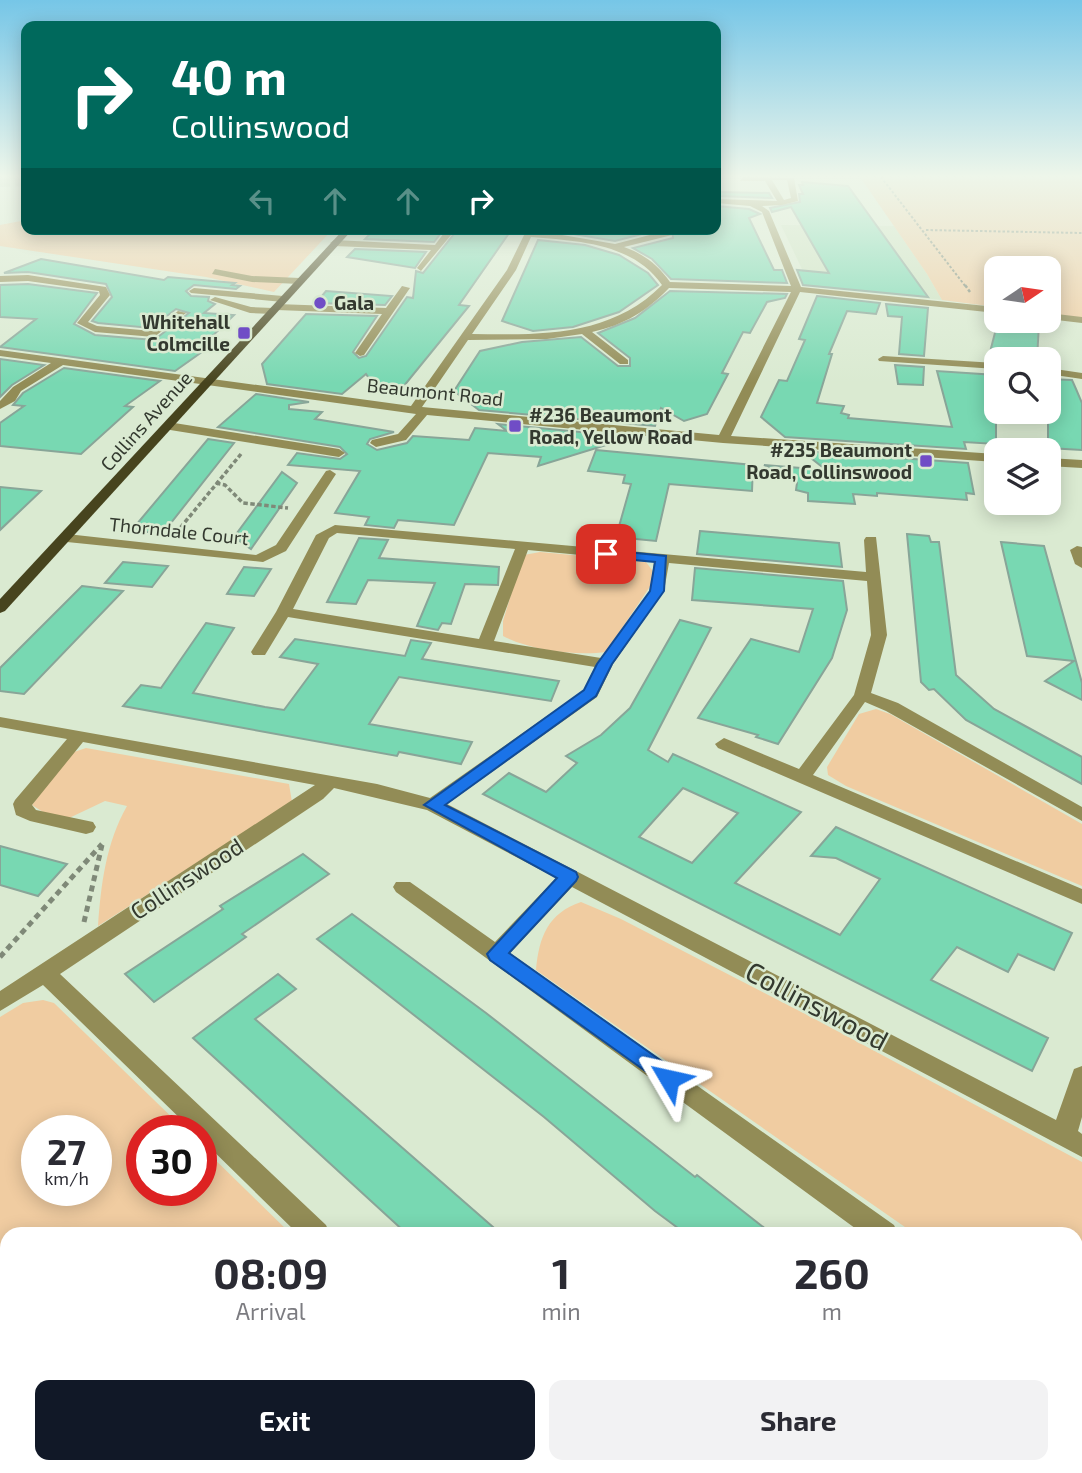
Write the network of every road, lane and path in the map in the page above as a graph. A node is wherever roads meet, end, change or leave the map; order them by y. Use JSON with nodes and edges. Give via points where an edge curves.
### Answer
{"nodes":[{"id":1,"x":332,"y":246,"type":"edge"},
{"id":2,"x":405,"y":246,"type":"edge"},
{"id":3,"x":523,"y":246,"type":"edge"},
{"id":4,"x":609,"y":246,"type":"edge"},
{"id":5,"x":620,"y":246,"type":"edge"},
{"id":6,"x":779,"y":246,"type":"edge"},
{"id":7,"x":936,"y":246,"type":"edge"},
{"id":8,"x":437,"y":247,"type":"joint"},
{"id":9,"x":615,"y":247,"type":"junction"},
{"id":10,"x":421,"y":268,"type":"dead end"},
{"id":11,"x":215,"y":272,"type":"dead end"},
{"id":12,"x":0,"y":279,"type":"edge"},
{"id":13,"x":300,"y":281,"type":"junction"},
{"id":14,"x":667,"y":285,"type":"junction"},
{"id":15,"x":405,"y":288,"type":"dead end"},
{"id":16,"x":797,"y":289,"type":"junction"},
{"id":17,"x":194,"y":291,"type":"dead end"},
{"id":18,"x":973,"y":296,"type":"dead end"},
{"id":19,"x":205,"y":299,"type":"dead end"},
{"id":20,"x":277,"y":306,"type":"junction"},
{"id":21,"x":984,"y":309,"type":"edge"},
{"id":22,"x":388,"y":311,"type":"junction"},
{"id":23,"x":181,"y":313,"type":"dead end"},
{"id":24,"x":1061,"y":318,"type":"edge"},
{"id":25,"x":1082,"y":320,"type":"edge"},
{"id":26,"x":583,"y":330,"type":"junction"},
{"id":27,"x":467,"y":337,"type":"junction"},
{"id":28,"x":0,"y":353,"type":"edge"},
{"id":29,"x":360,"y":354,"type":"dead end"},
{"id":30,"x":883,"y":359,"type":"dead end"},
{"id":31,"x":62,"y":361,"type":"junction"},
{"id":32,"x":624,"y":362,"type":"dead end"},
{"id":33,"x":984,"y":365,"type":"edge"},
{"id":34,"x":1061,"y":374,"type":"edge"},
{"id":35,"x":1082,"y":376,"type":"edge"},
{"id":36,"x":206,"y":383,"type":"junction"},
{"id":37,"x":0,"y":406,"type":"edge"},
{"id":38,"x":419,"y":410,"type":"junction"},
{"id":39,"x":168,"y":426,"type":"junction"},
{"id":40,"x":723,"y":439,"type":"junction"},
{"id":41,"x":376,"y":443,"type":"dead end"},
{"id":42,"x":248,"y":446,"type":"dead end"},
{"id":43,"x":339,"y":453,"type":"dead end"},
{"id":44,"x":984,"y":457,"type":"edge"},
{"id":45,"x":1061,"y":463,"type":"edge"},
{"id":46,"x":1082,"y":464,"type":"edge"},
{"id":47,"x":330,"y":474,"type":"dead end"},
{"id":48,"x":216,"y":483,"type":"junction"},
{"id":49,"x":295,"y":499,"type":"dead end"},
{"id":50,"x":289,"y":508,"type":"junction"},
{"id":51,"x":282,"y":518,"type":"dead end"},
{"id":52,"x":66,"y":538,"type":"junction"},
{"id":53,"x":871,"y":540,"type":"dead end"},
{"id":54,"x":170,"y":541,"type":"dead end"},
{"id":55,"x":523,"y":546,"type":"junction"},
{"id":56,"x":662,"y":559,"type":"junction"},
{"id":57,"x":872,"y":577,"type":"junction"},
{"id":58,"x":0,"y":608,"type":"edge"},
{"id":59,"x":284,"y":612,"type":"junction"},
{"id":60,"x":485,"y":644,"type":"junction"},
{"id":61,"x":260,"y":652,"type":"dead end"},
{"id":62,"x":605,"y":664,"type":"junction"},
{"id":63,"x":862,"y":695,"type":"junction"},
{"id":64,"x":0,"y":722,"type":"edge"},
{"id":65,"x":79,"y":736,"type":"junction"},
{"id":66,"x":724,"y":744,"type":"dead end"},
{"id":67,"x":803,"y":776,"type":"junction"},
{"id":68,"x":328,"y":783,"type":"junction"},
{"id":69,"x":433,"y":805,"type":"junction"},
{"id":70,"x":1082,"y":815,"type":"edge"},
{"id":71,"x":86,"y":827,"type":"joint"},
{"id":72,"x":102,"y":844,"type":"junction"},
{"id":73,"x":569,"y":877,"type":"junction"},
{"id":74,"x":403,"y":887,"type":"dead end"},
{"id":75,"x":1082,"y":897,"type":"edge"},
{"id":76,"x":78,"y":950,"type":"junction"},
{"id":77,"x":496,"y":954,"type":"junction"},
{"id":78,"x":0,"y":957,"type":"edge"},
{"id":79,"x":44,"y":972,"type":"junction"},
{"id":80,"x":0,"y":1002,"type":"edge"},
{"id":81,"x":1082,"y":1076,"type":"edge"},
{"id":82,"x":1073,"y":1141,"type":"edge"},
{"id":83,"x":310,"y":1227,"type":"edge"},
{"id":84,"x":875,"y":1227,"type":"edge"}],
"edges":[{"from":1,"to":13,"type":"main road","name":"Collins Avenue"},
{"from":2,"to":8,"type":"street"},
{"from":3,"to":27,"type":"street"},
{"from":4,"to":9,"type":"street"},
{"from":5,"to":9,"type":"street"},
{"from":6,"to":16,"type":"street"},
{"from":7,"to":18,"type":"path"},
{"from":8,"to":10,"type":"street"},
{"from":9,"to":14,"type":"street","via":[[661,271]]},
{"from":11,"to":13,"type":"street"},
{"from":12,"to":23,"type":"street","via":[[28,278],[103,289],[105,295],[82,323],[84,327],[154,334]]},
{"from":13,"to":20,"type":"main road","name":"Collins Avenue"},
{"from":14,"to":16,"type":"street"},
{"from":14,"to":26,"type":"street","via":[[654,303],[635,314]]},
{"from":15,"to":22,"type":"street"},
{"from":16,"to":21,"type":"street"},
{"from":16,"to":40,"type":"street"},
{"from":17,"to":20,"type":"street"},
{"from":19,"to":20,"type":"street","via":[[250,310]]},
{"from":20,"to":22,"type":"street"},
{"from":20,"to":36,"type":"main road","name":"Collins Avenue"},
{"from":22,"to":29,"type":"street"},
{"from":24,"to":25,"type":"street"},
{"from":26,"to":27,"type":"street","via":[[534,337]]},
{"from":26,"to":32,"type":"street"},
{"from":27,"to":38,"type":"street"},
{"from":28,"to":31,"type":"street","name":"Beaumont Road"},
{"from":30,"to":33,"type":"street"},
{"from":31,"to":36,"type":"street","name":"Beaumont Road"},
{"from":31,"to":37,"type":"street","via":[[17,388]]},
{"from":34,"to":35,"type":"street"},
{"from":36,"to":38,"type":"street","name":"Beaumont Road"},
{"from":36,"to":39,"type":"main road","name":"Collins Avenue"},
{"from":38,"to":40,"type":"street","name":"Beaumont Road"},
{"from":38,"to":41,"type":"street","via":[[402,437]]},
{"from":39,"to":43,"type":"street"},
{"from":39,"to":52,"type":"main road","name":"Collins Avenue"},
{"from":40,"to":44,"type":"street","name":"Beaumont Road"},
{"from":42,"to":48,"type":"path"},
{"from":45,"to":46,"type":"street"},
{"from":47,"to":52,"type":"street","name":"Thorndale Court","via":[[281,548],[258,559]]},
{"from":48,"to":50,"type":"path","via":[[225,485],[243,503]]},
{"from":48,"to":54,"type":"path"},
{"from":49,"to":50,"type":"path"},
{"from":50,"to":51,"type":"path"},
{"from":52,"to":58,"type":"main road","name":"Collins Avenue"},
{"from":53,"to":57,"type":"street"},
{"from":55,"to":56,"type":"street"},
{"from":55,"to":59,"type":"street","via":[[335,530],[323,535]]},
{"from":55,"to":60,"type":"street"},
{"from":56,"to":57,"type":"street"},
{"from":56,"to":62,"type":"street","via":[[657,591]]},
{"from":57,"to":63,"type":"street","via":[[879,635]]},
{"from":59,"to":60,"type":"street"},
{"from":59,"to":61,"type":"street"},
{"from":60,"to":62,"type":"street"},
{"from":62,"to":69,"type":"street","via":[[591,693]]},
{"from":63,"to":67,"type":"street"},
{"from":63,"to":70,"type":"street","via":[[892,707]]},
{"from":64,"to":65,"type":"street","name":"Collinswood"},
{"from":65,"to":68,"type":"street","name":"Collinswood"},
{"from":65,"to":71,"type":"street","via":[[22,804],[30,815]]},
{"from":66,"to":67,"type":"street"},
{"from":67,"to":75,"type":"street"},
{"from":68,"to":69,"type":"street","name":"Collinswood"},
{"from":68,"to":76,"type":"street","name":"Collinswood"},
{"from":69,"to":73,"type":"street","name":"Collinswood"},
{"from":71,"to":72,"type":"path"},
{"from":72,"to":76,"type":"path"},
{"from":72,"to":78,"type":"path"},
{"from":73,"to":77,"type":"street"},
{"from":73,"to":82,"type":"street","name":"Collinswood"},
{"from":74,"to":77,"type":"street"},
{"from":76,"to":79,"type":"street","name":"Collinswood"},
{"from":77,"to":84,"type":"street"},
{"from":79,"to":80,"type":"street","name":"Collinswood"},
{"from":79,"to":83,"type":"street"},
{"from":81,"to":82,"type":"street","name":"Collinswood"}]}
